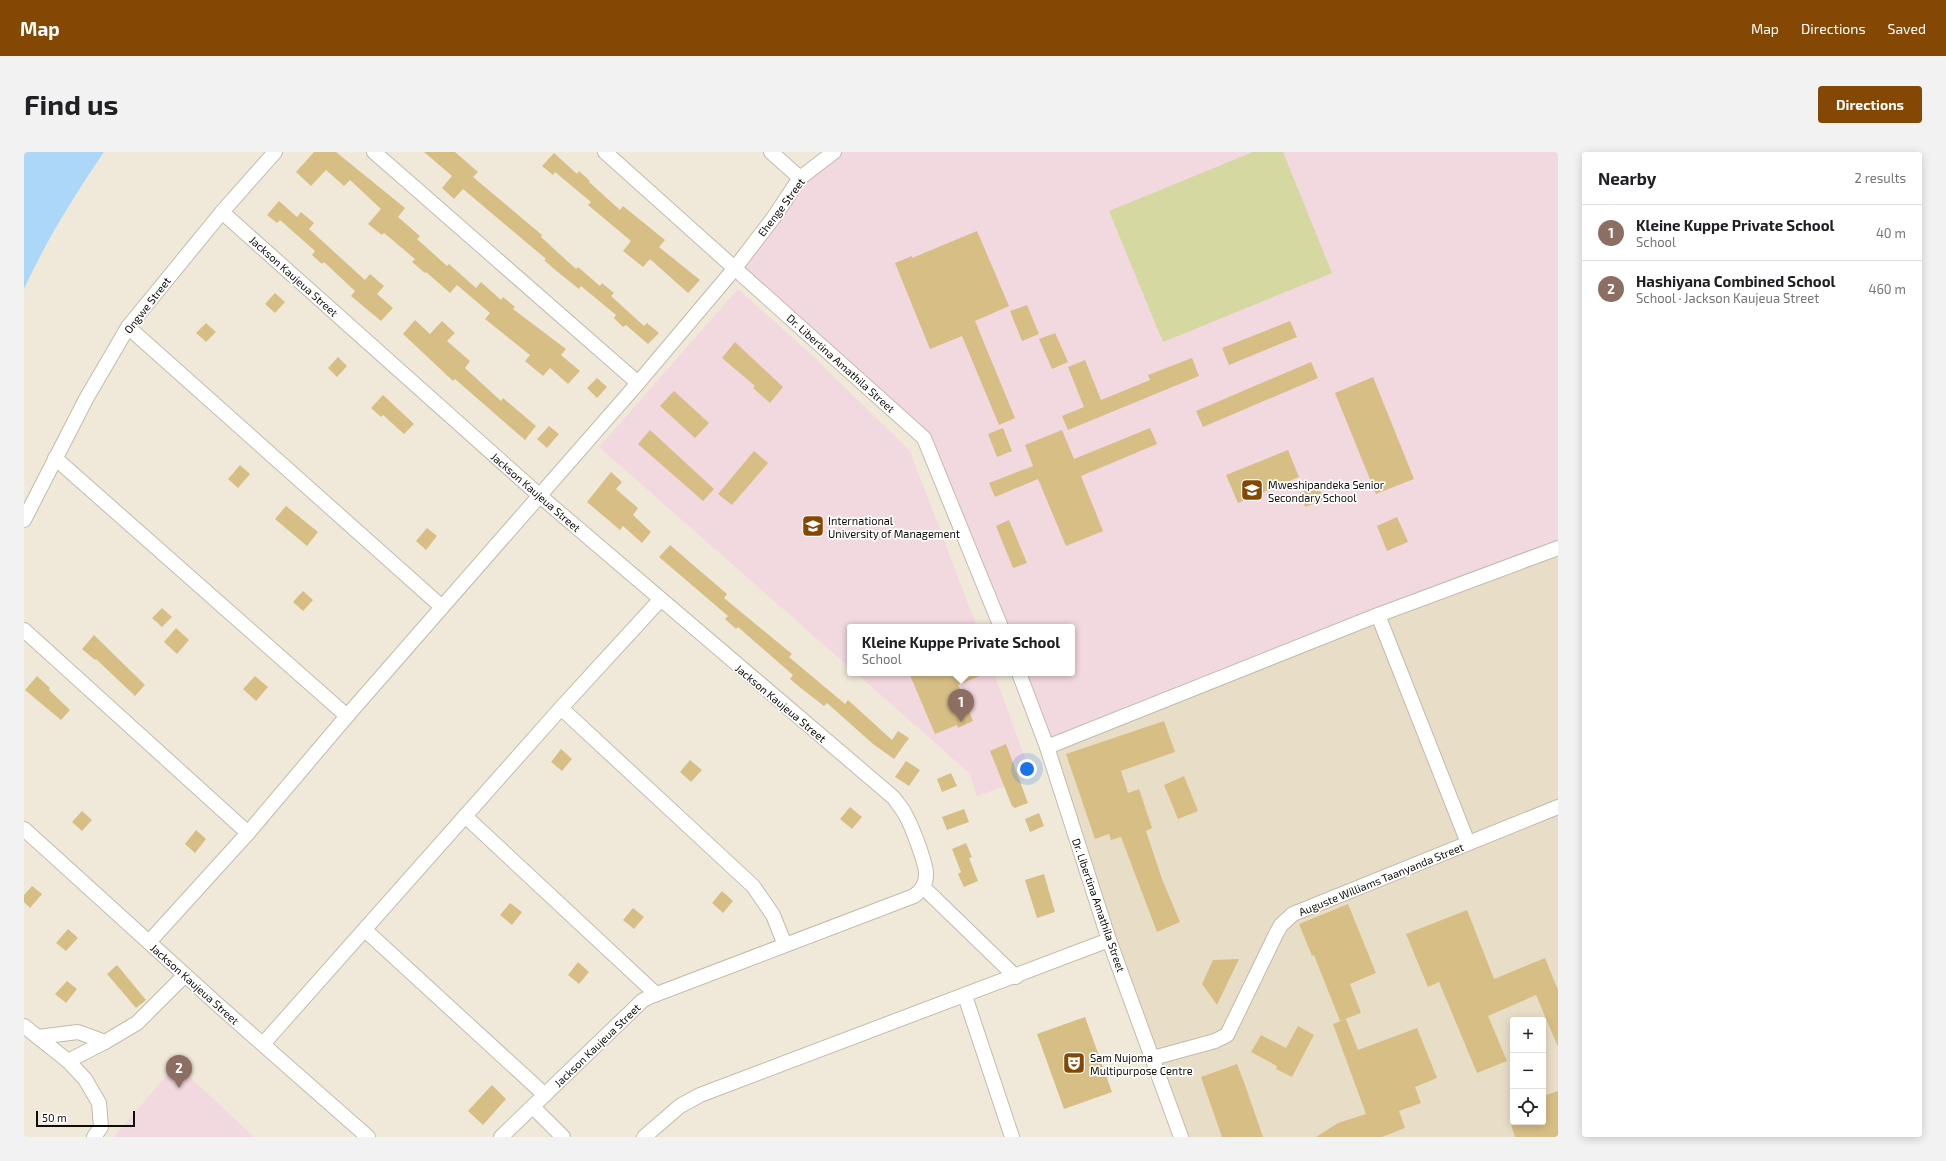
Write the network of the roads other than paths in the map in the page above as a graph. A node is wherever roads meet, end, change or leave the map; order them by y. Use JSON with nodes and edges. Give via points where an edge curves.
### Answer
{"nodes":[{"id":1,"x":275,"y":152,"type":"edge"},
{"id":2,"x":374,"y":152,"type":"edge"},
{"id":3,"x":605,"y":152,"type":"edge"},
{"id":4,"x":771,"y":152,"type":"edge"},
{"id":5,"x":834,"y":152,"type":"edge"},
{"id":6,"x":800,"y":178,"type":"junction"},
{"id":7,"x":222,"y":212,"type":"junction"},
{"id":8,"x":735,"y":268,"type":"junction"},
{"id":9,"x":128,"y":327,"type":"junction"},
{"id":10,"x":638,"y":383,"type":"junction"},
{"id":11,"x":55,"y":458,"type":"junction"},
{"id":12,"x":540,"y":496,"type":"junction"},
{"id":13,"x":24,"y":520,"type":"edge"},
{"id":14,"x":1558,"y":548,"type":"edge"},
{"id":15,"x":660,"y":600,"type":"junction"},
{"id":16,"x":442,"y":607,"type":"junction"},
{"id":17,"x":1378,"y":615,"type":"junction"},
{"id":18,"x":1000,"y":624,"type":"edge"},
{"id":19,"x":24,"y":630,"type":"edge"},
{"id":20,"x":1020,"y":676,"type":"edge"},
{"id":21,"x":561,"y":708,"type":"junction"},
{"id":22,"x":347,"y":716,"type":"junction"},
{"id":23,"x":1047,"y":747,"type":"junction"},
{"id":24,"x":1558,"y":807,"type":"edge"},
{"id":25,"x":465,"y":816,"type":"junction"},
{"id":26,"x":24,"y":829,"type":"edge"},
{"id":27,"x":248,"y":833,"type":"junction"},
{"id":28,"x":1468,"y":843,"type":"junction"},
{"id":29,"x":923,"y":887,"type":"junction"},
{"id":30,"x":365,"y":930,"type":"junction"},
{"id":31,"x":1109,"y":940,"type":"junction"},
{"id":32,"x":149,"y":942,"type":"junction"},
{"id":33,"x":785,"y":945,"type":"junction"},
{"id":34,"x":185,"y":975,"type":"junction"},
{"id":35,"x":1016,"y":976,"type":"junction"},
{"id":36,"x":656,"y":994,"type":"junction"},
{"id":37,"x":965,"y":996,"type":"junction"},
{"id":38,"x":24,"y":1026,"type":"edge"},
{"id":39,"x":38,"y":1037,"type":"junction"},
{"id":40,"x":105,"y":1042,"type":"junction"},
{"id":41,"x":263,"y":1044,"type":"junction"},
{"id":42,"x":1153,"y":1058,"type":"junction"},
{"id":43,"x":68,"y":1061,"type":"junction"},
{"id":44,"x":545,"y":1095,"type":"junction"},
{"id":45,"x":532,"y":1107,"type":"junction"},
{"id":46,"x":94,"y":1137,"type":"edge"},
{"id":47,"x":368,"y":1137,"type":"edge"},
{"id":48,"x":501,"y":1137,"type":"edge"},
{"id":49,"x":563,"y":1137,"type":"edge"},
{"id":50,"x":644,"y":1137,"type":"edge"},
{"id":51,"x":1012,"y":1137,"type":"edge"},
{"id":52,"x":1181,"y":1137,"type":"edge"}],
"edges":[{"from":1,"to":7,"type":"street","name":"Ongwe Street"},
{"from":2,"to":10,"type":"street"},
{"from":3,"to":8,"type":"street","name":"Dr. Libertina Amathila Street"},
{"from":4,"to":6,"type":"street"},
{"from":5,"to":6,"type":"street","name":"Ehenge Street"},
{"from":6,"to":8,"type":"street","name":"Ehenge Street"},
{"from":7,"to":9,"type":"street","name":"Ongwe Street"},
{"from":7,"to":12,"type":"street","name":"Jackson Kaujeua Street"},
{"from":8,"to":10,"type":"street","name":"Ehenge Street"},
{"from":8,"to":18,"type":"street","name":"Dr. Libertina Amathila Street","via":[[924,438]]},
{"from":9,"to":11,"type":"street","name":"Ongwe Street"},
{"from":9,"to":16,"type":"street"},
{"from":10,"to":12,"type":"street","name":"Ehenge Street"},
{"from":11,"to":13,"type":"street","name":"Ongwe Street"},
{"from":11,"to":22,"type":"street"},
{"from":12,"to":15,"type":"street","name":"Jackson Kaujeua Street"},
{"from":12,"to":16,"type":"street","name":"Ehenge Street"},
{"from":14,"to":17,"type":"street"},
{"from":15,"to":21,"type":"street"},
{"from":15,"to":29,"type":"street","name":"Jackson Kaujeua Street","via":[[894,798],[905,814],[925,865],[927,874]]},
{"from":16,"to":22,"type":"street","name":"Ehenge Street"},
{"from":17,"to":23,"type":"street"},
{"from":17,"to":28,"type":"street"},
{"from":19,"to":27,"type":"street"},
{"from":20,"to":23,"type":"street","name":"Dr. Libertina Amathila Street"},
{"from":21,"to":25,"type":"street"},
{"from":21,"to":33,"type":"street","via":[[753,886],[773,915]]},
{"from":22,"to":27,"type":"street","name":"Ehenge Street"},
{"from":23,"to":31,"type":"street","name":"Dr. Libertina Amathila Street"},
{"from":24,"to":28,"type":"street","name":"Auguste Williams Taanyanda Street"},
{"from":25,"to":30,"type":"street"},
{"from":25,"to":36,"type":"street"},
{"from":26,"to":32,"type":"street","name":"Jackson Kaujeua Street"},
{"from":27,"to":32,"type":"street","name":"Ehenge Street"},
{"from":28,"to":42,"type":"street","name":"Auguste Williams Taanyanda Street","via":[[1293,914],[1277,932],[1227,1035],[1215,1041]]},
{"from":29,"to":33,"type":"street","name":"Jackson Kaujeua Street","via":[[914,896]]},
{"from":29,"to":35,"type":"street"},
{"from":30,"to":41,"type":"street"},
{"from":30,"to":44,"type":"street"},
{"from":31,"to":35,"type":"street"},
{"from":31,"to":42,"type":"street","name":"Dr. Libertina Amathila Street"},
{"from":32,"to":34,"type":"street","name":"Jackson Kaujeua Street"},
{"from":33,"to":36,"type":"street","name":"Jackson Kaujeua Street"},
{"from":34,"to":40,"type":"street","via":[[137,1023]]},
{"from":34,"to":41,"type":"street","name":"Jackson Kaujeua Street"},
{"from":35,"to":37,"type":"street"},
{"from":36,"to":44,"type":"street","name":"Jackson Kaujeua Street","via":[[642,1001]]},
{"from":37,"to":50,"type":"street","via":[[700,1095],[680,1106]]},
{"from":37,"to":51,"type":"street"},
{"from":38,"to":39,"type":"street"},
{"from":39,"to":40,"type":"street","via":[[78,1032]]},
{"from":39,"to":43,"type":"street"},
{"from":40,"to":43,"type":"street"},
{"from":41,"to":47,"type":"street","name":"Jackson Kaujeua Street"},
{"from":42,"to":52,"type":"street","name":"Dr. Libertina Amathila Street"},
{"from":43,"to":46,"type":"street","via":[[85,1079],[99,1102],[101,1127]]},
{"from":44,"to":45,"type":"street","name":"Jackson Kaujeua Street"},
{"from":45,"to":48,"type":"street","name":"Jackson Kaujeua Street"},
{"from":45,"to":49,"type":"street"}]}
